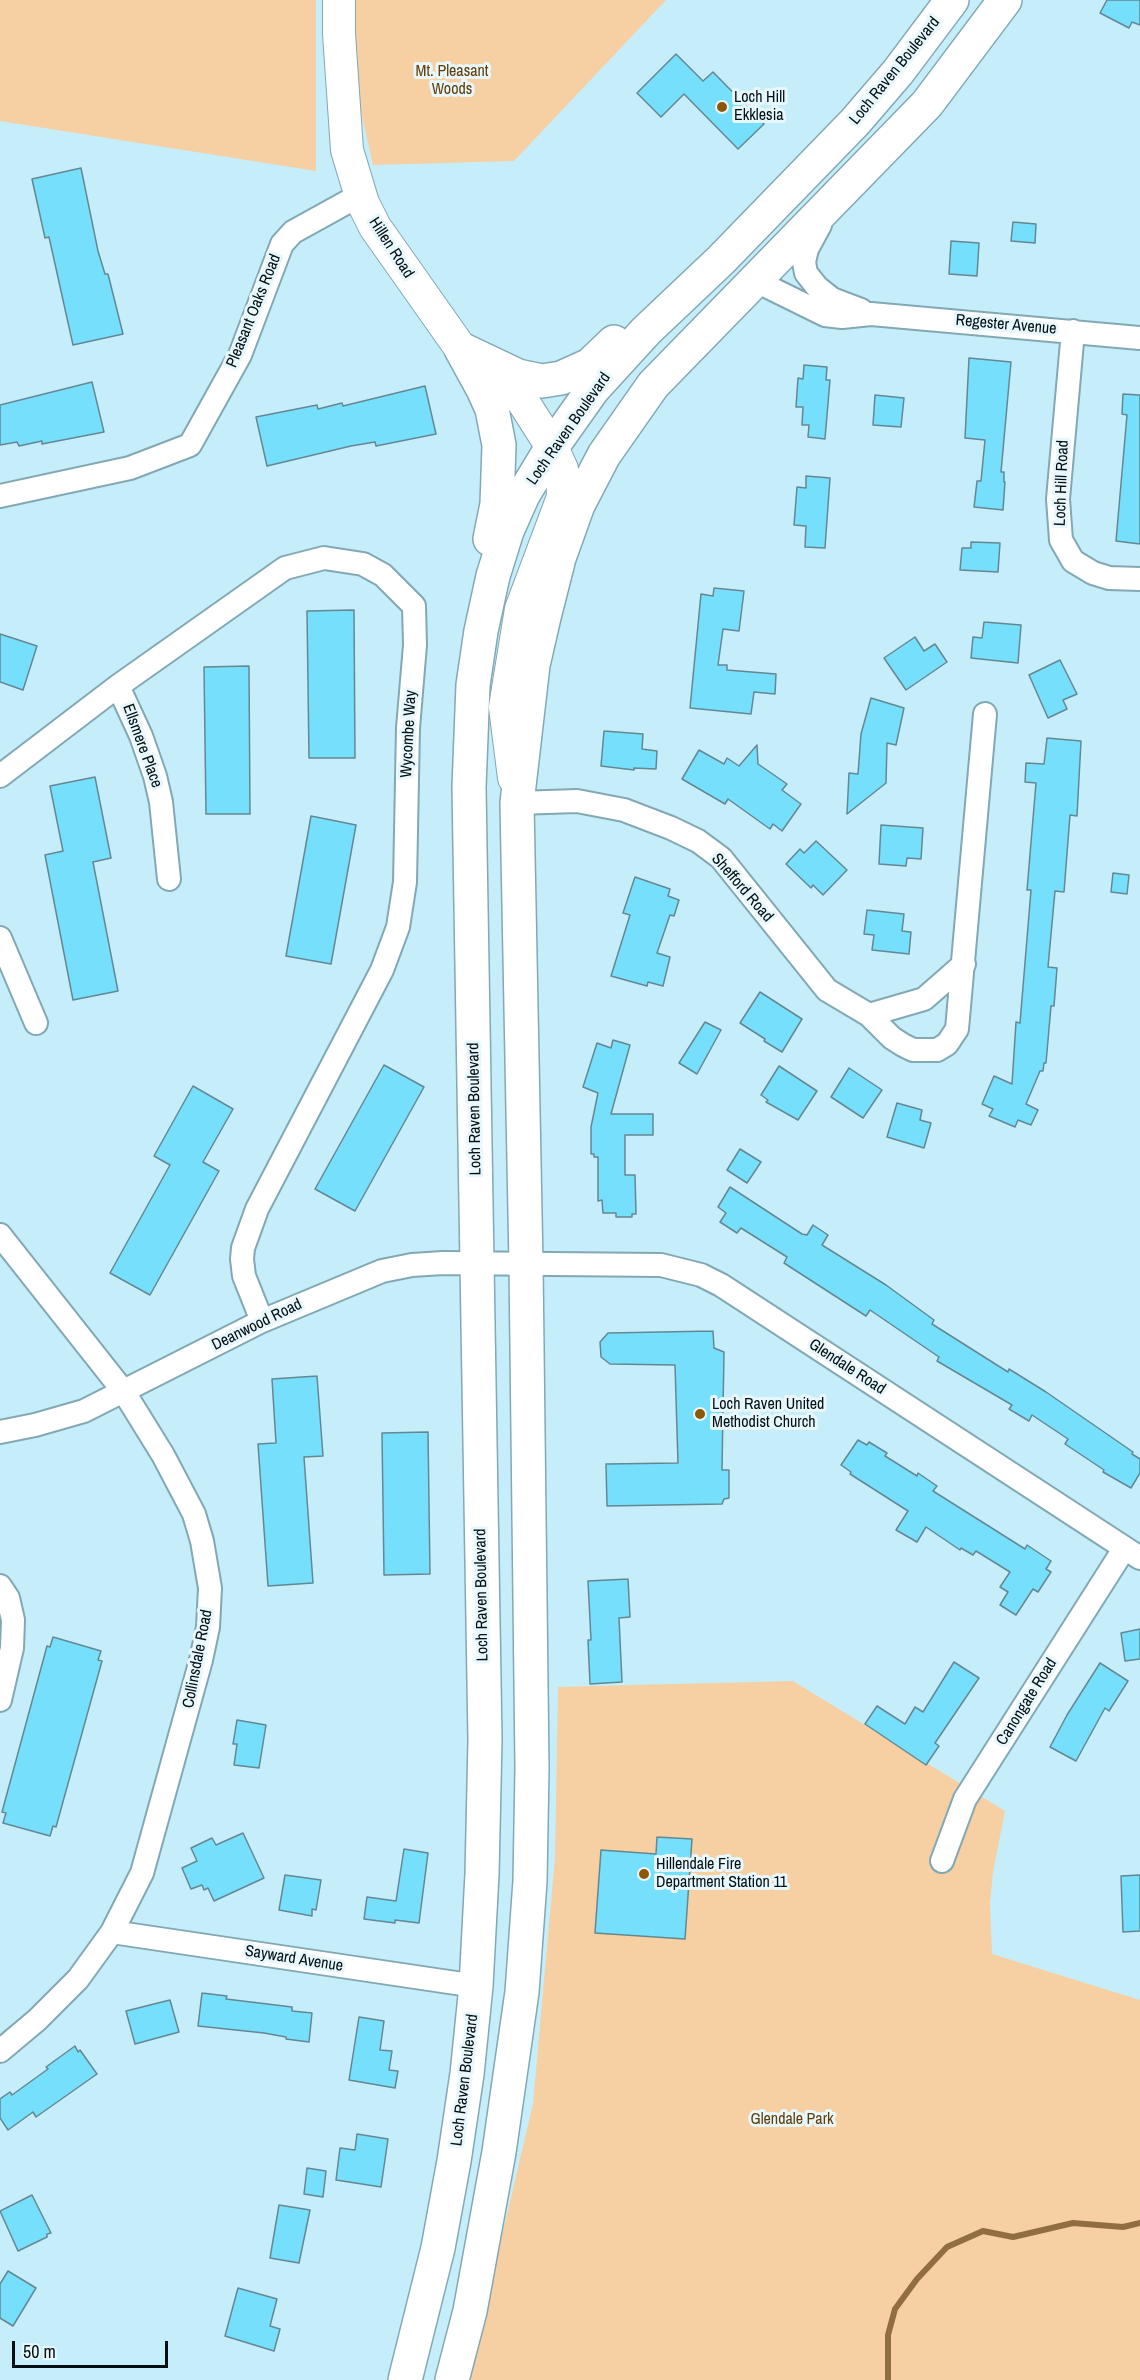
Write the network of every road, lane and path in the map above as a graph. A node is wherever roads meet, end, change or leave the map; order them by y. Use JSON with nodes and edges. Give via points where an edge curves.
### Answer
{"nodes":[{"id":1,"x":339,"y":0,"type":"edge"},
{"id":2,"x":952,"y":0,"type":"edge"},
{"id":3,"x":1005,"y":0,"type":"edge"},
{"id":4,"x":898,"y":72,"type":"junction"},
{"id":5,"x":360,"y":195,"type":"junction"},
{"id":6,"x":834,"y":201,"type":"junction"},
{"id":7,"x":721,"y":260,"type":"junction"},
{"id":8,"x":754,"y":280,"type":"junction"},
{"id":9,"x":871,"y":314,"type":"junction"},
{"id":10,"x":1072,"y":331,"type":"junction"},
{"id":11,"x":1140,"y":338,"type":"edge"},
{"id":12,"x":461,"y":349,"type":"junction"},
{"id":13,"x":552,"y":447,"type":"junction"},
{"id":14,"x":0,"y":496,"type":"edge"},
{"id":15,"x":1140,"y":579,"type":"edge"},
{"id":16,"x":481,"y":631,"type":"junction"},
{"id":17,"x":118,"y":686,"type":"junction"},
{"id":18,"x":985,"y":714,"type":"dead end"},
{"id":19,"x":0,"y":776,"type":"edge"},
{"id":20,"x":517,"y":802,"type":"junction"},
{"id":21,"x":169,"y":879,"type":"dead end"},
{"id":22,"x":0,"y":938,"type":"edge"},
{"id":23,"x":964,"y":964,"type":"junction"},
{"id":24,"x":869,"y":1015,"type":"junction"},
{"id":25,"x":36,"y":1023,"type":"dead end"},
{"id":26,"x":0,"y":1235,"type":"edge"},
{"id":27,"x":477,"y":1263,"type":"junction"},
{"id":28,"x":526,"y":1264,"type":"junction"},
{"id":29,"x":262,"y":1322,"type":"junction"},
{"id":30,"x":123,"y":1392,"type":"junction"},
{"id":31,"x":0,"y":1432,"type":"edge"},
{"id":32,"x":1132,"y":1553,"type":"edge"},
{"id":33,"x":0,"y":1586,"type":"edge"},
{"id":34,"x":0,"y":1700,"type":"edge"},
{"id":35,"x":486,"y":1740,"type":"junction"},
{"id":36,"x":532,"y":1768,"type":"junction"},
{"id":37,"x":942,"y":1860,"type":"dead end"},
{"id":38,"x":112,"y":1932,"type":"junction"},
{"id":39,"x":476,"y":1986,"type":"junction"},
{"id":40,"x":522,"y":1992,"type":"junction"},
{"id":41,"x":0,"y":2051,"type":"edge"},
{"id":42,"x":405,"y":2380,"type":"edge"},
{"id":43,"x":452,"y":2380,"type":"edge"}],
"edges":[{"from":1,"to":5,"type":"street","name":"Hillen Road","via":[[348,150]]},
{"from":2,"to":4,"type":"main road","name":"Loch Raven Boulevard"},
{"from":3,"to":6,"type":"main road","via":[[927,104]]},
{"from":4,"to":7,"type":"main road","name":"Loch Raven Boulevard"},
{"from":4,"to":8,"type":"main road","via":[[891,116],[766,245]]},
{"from":5,"to":12,"type":"street","name":"Hillen Road","via":[[375,227]]},
{"from":5,"to":14,"type":"street","name":"Pleasant Oaks Road","via":[[293,232],[282,244],[240,355],[190,445],[130,468]]},
{"from":6,"to":8,"type":"main road"},
{"from":6,"to":9,"type":"street","name":"Regester Avenue","via":[[807,249],[806,273],[832,299]]},
{"from":7,"to":12,"type":"main road","via":[[661,295],[590,365],[561,378],[542,381],[519,376]]},
{"from":7,"to":13,"type":"main road","name":"Loch Raven Boulevard","via":[[646,331],[593,389]]},
{"from":8,"to":9,"type":"street","name":"Regester Avenue","via":[[825,315]]},
{"from":8,"to":20,"type":"main road","via":[[653,385],[604,455],[579,505],[559,558],[537,646]]},
{"from":9,"to":10,"type":"street","name":"Regester Avenue"},
{"from":10,"to":11,"type":"street","name":"Regester Avenue"},
{"from":10,"to":15,"type":"street","name":"Loch Hill Road","via":[[1058,499],[1061,540],[1073,561],[1093,573]]},
{"from":12,"to":13,"type":"street","name":"Hillen Road","via":[[522,400]]},
{"from":12,"to":16,"type":"main road","via":[[492,409],[499,445],[497,504],[486,558]]},
{"from":13,"to":16,"type":"main road","name":"Loch Raven Boulevard","via":[[507,531]]},
{"from":13,"to":20,"type":"street","name":"Hillen Road","via":[[562,469],[563,497],[520,609],[505,707]]},
{"from":16,"to":27,"type":"main road","name":"Loch Raven Boulevard","via":[[473,685],[469,787]]},
{"from":17,"to":19,"type":"street","name":"Wycombe Way"},
{"from":17,"to":21,"type":"street","name":"Ellsmere Place","via":[[155,776]]},
{"from":17,"to":29,"type":"street","name":"Wycombe Way","via":[[285,568],[308,561],[337,559],[363,564],[383,575],[414,606],[405,882],[400,918],[382,970],[257,1209],[243,1248],[244,1276]]},
{"from":18,"to":23,"type":"street","name":"Shefford Road"},
{"from":20,"to":24,"type":"street","name":"Shefford Road","via":[[577,801],[624,810],[699,841],[721,858],[827,990]]},
{"from":20,"to":28,"type":"main road"},
{"from":22,"to":25,"type":"street"},
{"from":23,"to":24,"type":"street","via":[[924,999]]},
{"from":23,"to":24,"type":"street","name":"Shefford Road","via":[[957,1029],[947,1044],[937,1050],[913,1050],[903,1045]]},
{"from":26,"to":30,"type":"street","name":"Collinsdale Road"},
{"from":27,"to":28,"type":"street","name":"Deanwood Road"},
{"from":27,"to":29,"type":"street","name":"Deanwood Road","via":[[412,1265],[382,1271]]},
{"from":27,"to":35,"type":"main road","name":"Loch Raven Boulevard"},
{"from":28,"to":32,"type":"street","name":"Glendale Road","via":[[662,1265],[701,1275]]},
{"from":28,"to":36,"type":"main road"},
{"from":29,"to":30,"type":"street","name":"Deanwood Road"},
{"from":30,"to":31,"type":"street","name":"Deanwood Road","via":[[84,1411]]},
{"from":30,"to":38,"type":"street","name":"Collinsdale Road","via":[[194,1514],[210,1588],[201,1660],[154,1834],[142,1873]]},
{"from":32,"to":37,"type":"street","name":"Canongate Road","via":[[966,1799]]},
{"from":33,"to":34,"type":"street","via":[[8,1598],[13,1620],[12,1648]]},
{"from":35,"to":36,"type":"main road"},
{"from":35,"to":39,"type":"main road","name":"Loch Raven Boulevard"},
{"from":36,"to":40,"type":"main road","via":[[530,1881]]},
{"from":38,"to":39,"type":"street","name":"Sayward Avenue"},
{"from":38,"to":41,"type":"street","name":"Collinsdale Road","via":[[78,1979]]},
{"from":39,"to":40,"type":"main road"},
{"from":39,"to":42,"type":"main road","name":"Loch Raven Boulevard","via":[[454,2162],[438,2248]]},
{"from":40,"to":43,"type":"main road","via":[[497,2163],[470,2311]]}]}
